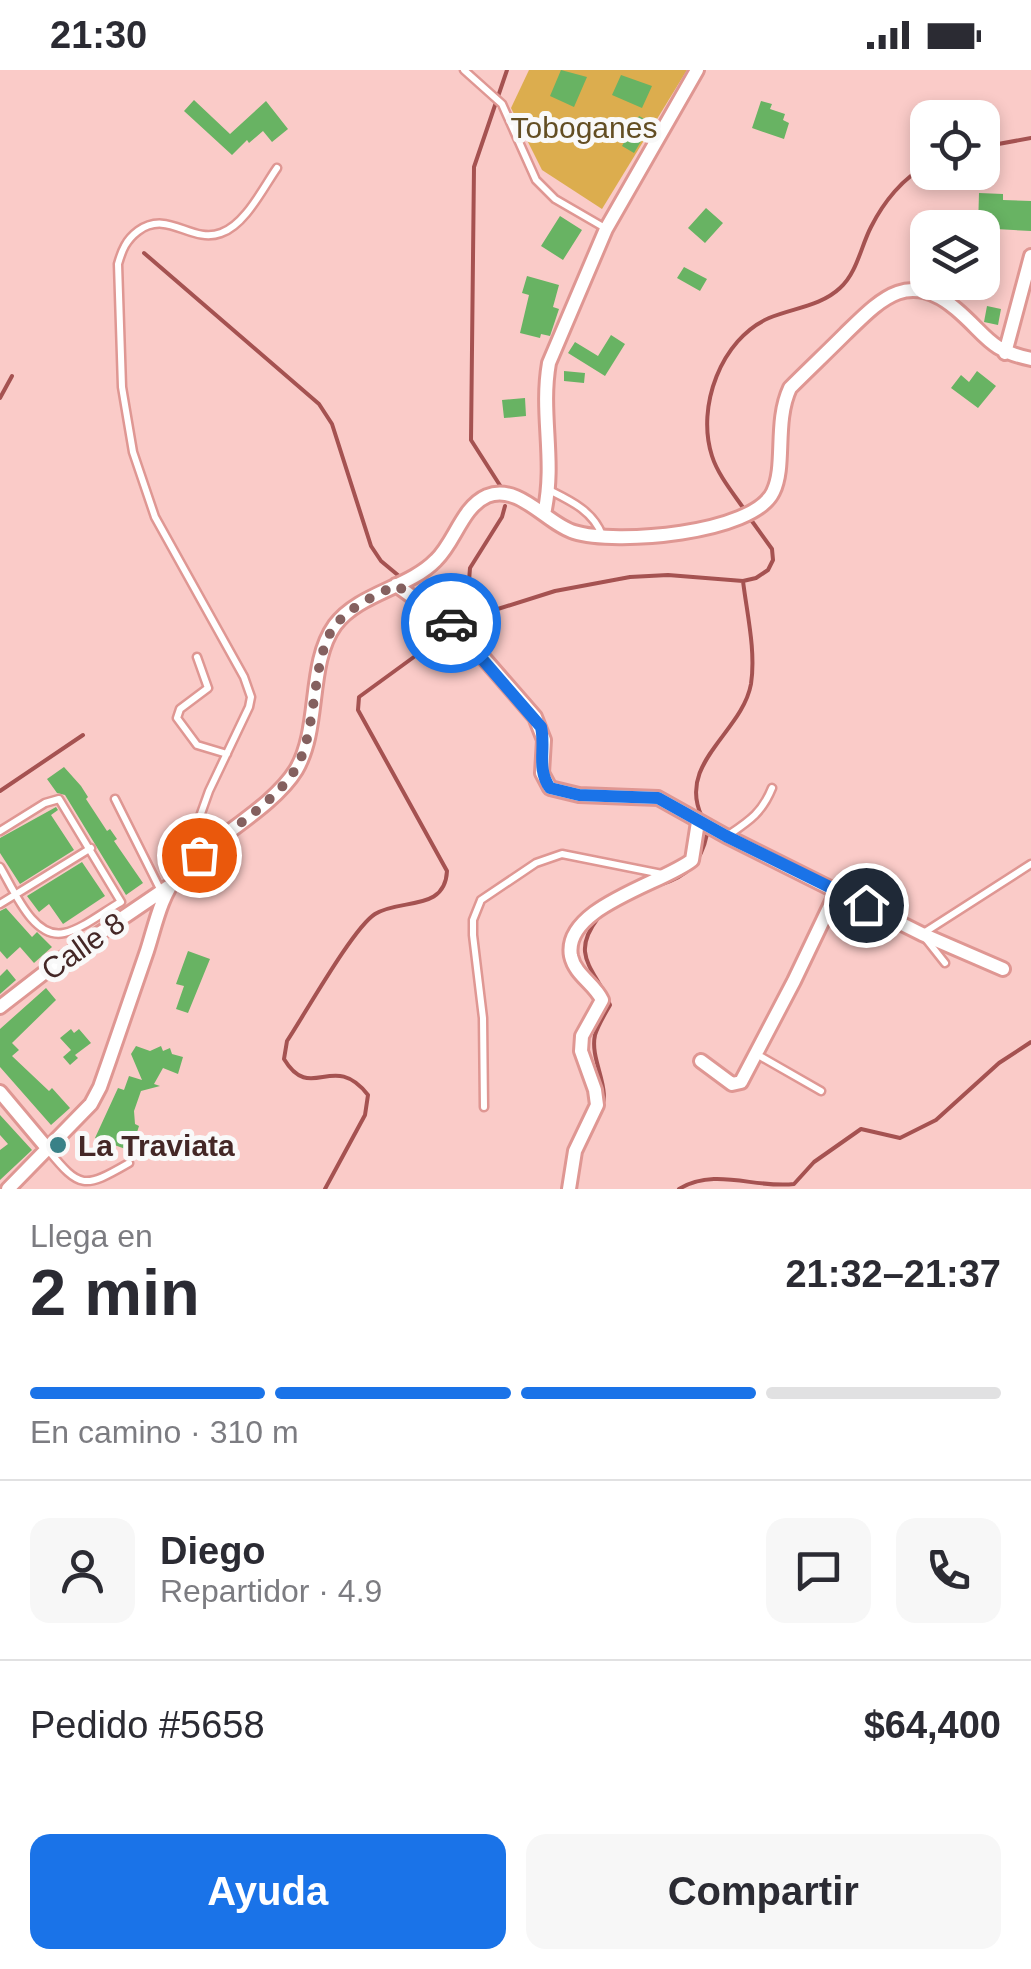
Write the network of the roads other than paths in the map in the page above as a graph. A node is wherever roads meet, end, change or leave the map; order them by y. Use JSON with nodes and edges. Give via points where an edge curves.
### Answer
{"nodes":[{"id":1,"x":464,"y":70,"type":"edge"},
{"id":2,"x":698,"y":70,"type":"edge"},
{"id":3,"x":277,"y":168,"type":"dead end"},
{"id":4,"x":606,"y":229,"type":"junction"},
{"id":5,"x":1031,"y":256,"type":"edge"},
{"id":6,"x":1005,"y":354,"type":"junction"},
{"id":7,"x":1031,"y":359,"type":"edge"},
{"id":8,"x":549,"y":490,"type":"junction"},
{"id":9,"x":544,"y":514,"type":"junction"},
{"id":10,"x":602,"y":536,"type":"junction"},
{"id":11,"x":396,"y":585,"type":"junction"},
{"id":12,"x":197,"y":657,"type":"dead end"},
{"id":13,"x":226,"y":754,"type":"junction"},
{"id":14,"x":772,"y":788,"type":"dead end"},
{"id":15,"x":115,"y":799,"type":"dead end"},
{"id":16,"x":698,"y":822,"type":"junction"},
{"id":17,"x":0,"y":831,"type":"edge"},
{"id":18,"x":726,"y":836,"type":"junction"},
{"id":19,"x":91,"y":848,"type":"junction"},
{"id":20,"x":1031,"y":864,"type":"edge"},
{"id":21,"x":0,"y":867,"type":"edge"},
{"id":22,"x":180,"y":873,"type":"junction"},
{"id":23,"x":668,"y":875,"type":"junction"},
{"id":24,"x":165,"y":890,"type":"junction"},
{"id":25,"x":837,"y":891,"type":"junction"},
{"id":26,"x":16,"y":893,"type":"junction"},
{"id":27,"x":0,"y":904,"type":"edge"},
{"id":28,"x":922,"y":934,"type":"junction"},
{"id":29,"x":945,"y":963,"type":"dead end"},
{"id":30,"x":1003,"y":969,"type":"dead end"},
{"id":31,"x":0,"y":1008,"type":"edge"},
{"id":32,"x":756,"y":1054,"type":"junction"},
{"id":33,"x":701,"y":1061,"type":"dead end"},
{"id":34,"x":821,"y":1091,"type":"dead end"},
{"id":35,"x":0,"y":1092,"type":"edge"},
{"id":36,"x":484,"y":1107,"type":"dead end"},
{"id":37,"x":46,"y":1148,"type":"junction"},
{"id":38,"x":129,"y":1163,"type":"dead end"},
{"id":39,"x":8,"y":1189,"type":"edge"},
{"id":40,"x":569,"y":1189,"type":"edge"}],
"edges":[{"from":1,"to":4,"type":"lane","via":[[502,104],[544,190]]},
{"from":2,"to":4,"type":"street"},
{"from":3,"to":13,"type":"lane","via":[[234,226],[209,236],[163,221],[146,225],[122,248],[118,264],[122,387],[133,452],[154,517],[249,686],[249,707]]},
{"from":4,"to":8,"type":"street","via":[[549,363]]},
{"from":5,"to":6,"type":"street"},
{"from":6,"to":7,"type":"street"},
{"from":6,"to":10,"type":"street","via":[[933,295],[904,290],[881,299],[790,388],[778,436],[777,480],[761,507],[690,532]]},
{"from":8,"to":9,"type":"street"},
{"from":8,"to":10,"type":"lane","via":[[584,510]]},
{"from":9,"to":10,"type":"street","via":[[572,532]]},
{"from":9,"to":11,"type":"street","via":[[509,495],[484,497],[434,564]]},
{"from":11,"to":16,"type":"street","via":[[461,632],[541,727],[542,774],[550,788],[658,798]]},
{"from":11,"to":22,"type":"street","via":[[337,622],[326,642],[306,747],[295,770]]},
{"from":12,"to":13,"type":"lane","via":[[208,688],[176,718],[196,745]]},
{"from":13,"to":22,"type":"lane"},
{"from":14,"to":18,"type":"lane","via":[[754,819]]},
{"from":15,"to":24,"type":"lane"},
{"from":16,"to":18,"type":"street"},
{"from":16,"to":23,"type":"street","via":[[692,860]]},
{"from":17,"to":19,"type":"lane","via":[[57,798]]},
{"from":18,"to":25,"type":"street"},
{"from":19,"to":26,"type":"lane"},
{"from":19,"to":26,"type":"lane","via":[[121,902],[54,934],[34,922]]},
{"from":20,"to":28,"type":"lane"},
{"from":21,"to":26,"type":"lane"},
{"from":22,"to":24,"type":"street"},
{"from":23,"to":36,"type":"lane","via":[[562,854],[481,900],[472,920]]},
{"from":23,"to":40,"type":"street","via":[[606,905],[572,942],[578,972],[602,1000],[582,1036],[597,1105],[575,1150]]},
{"from":24,"to":31,"type":"street","name":"Calle 8"},
{"from":24,"to":37,"type":"street","via":[[100,1087]]},
{"from":25,"to":28,"type":"street"},
{"from":25,"to":32,"type":"street"},
{"from":26,"to":27,"type":"lane"},
{"from":28,"to":29,"type":"lane"},
{"from":28,"to":30,"type":"street"},
{"from":32,"to":33,"type":"street","via":[[736,1084]]},
{"from":32,"to":34,"type":"lane"},
{"from":35,"to":37,"type":"street"},
{"from":37,"to":38,"type":"lane","via":[[82,1186]]},
{"from":37,"to":39,"type":"street"}]}
